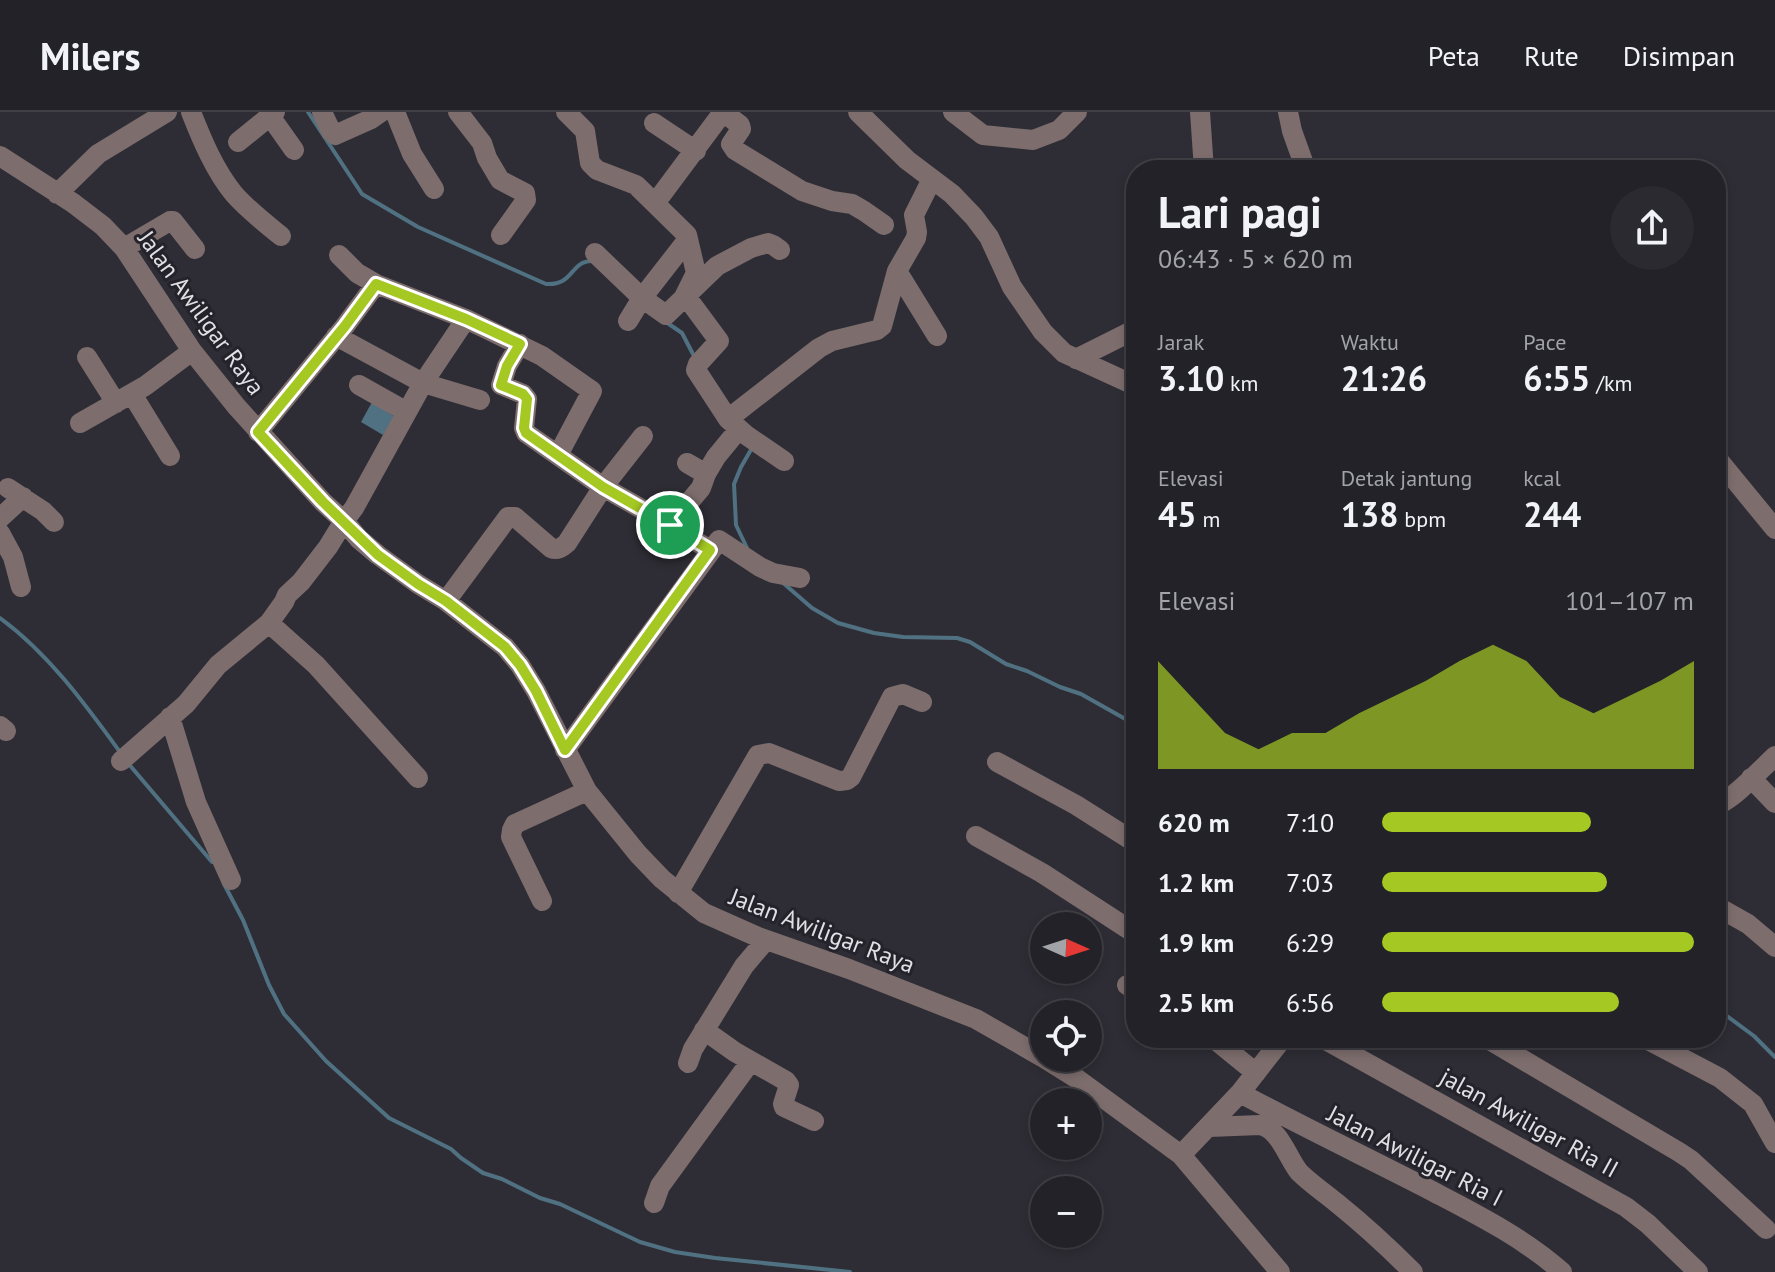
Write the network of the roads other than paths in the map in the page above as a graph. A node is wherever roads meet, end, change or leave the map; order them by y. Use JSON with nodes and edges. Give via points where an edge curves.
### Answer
{"nodes":[{"id":1,"x":167,"y":112,"type":"edge"},
{"id":2,"x":191,"y":112,"type":"edge"},
{"id":3,"x":322,"y":112,"type":"edge"},
{"id":4,"x":381,"y":112,"type":"edge"},
{"id":5,"x":395,"y":112,"type":"edge"},
{"id":6,"x":458,"y":112,"type":"edge"},
{"id":7,"x":566,"y":112,"type":"edge"},
{"id":8,"x":723,"y":112,"type":"edge"},
{"id":9,"x":858,"y":112,"type":"edge"},
{"id":10,"x":953,"y":112,"type":"edge"},
{"id":11,"x":1077,"y":112,"type":"edge"},
{"id":12,"x":1200,"y":112,"type":"edge"},
{"id":13,"x":1288,"y":112,"type":"edge"},
{"id":14,"x":272,"y":114,"type":"edge"},
{"id":15,"x":654,"y":123,"type":"dead end"},
{"id":16,"x":238,"y":142,"type":"dead end"},
{"id":17,"x":294,"y":150,"type":"dead end"},
{"id":18,"x":696,"y":151,"type":"junction"},
{"id":19,"x":0,"y":156,"type":"edge"},
{"id":20,"x":1203,"y":160,"type":"edge"},
{"id":21,"x":1302,"y":160,"type":"edge"},
{"id":22,"x":932,"y":179,"type":"junction"},
{"id":23,"x":434,"y":189,"type":"dead end"},
{"id":24,"x":656,"y":192,"type":"junction"},
{"id":25,"x":57,"y":194,"type":"junction"},
{"id":26,"x":884,"y":225,"type":"dead end"},
{"id":27,"x":501,"y":235,"type":"dead end"},
{"id":28,"x":281,"y":236,"type":"dead end"},
{"id":29,"x":688,"y":239,"type":"junction"},
{"id":30,"x":124,"y":248,"type":"junction"},
{"id":31,"x":195,"y":249,"type":"dead end"},
{"id":32,"x":780,"y":250,"type":"dead end"},
{"id":33,"x":595,"y":253,"type":"dead end"},
{"id":34,"x":339,"y":255,"type":"dead end"},
{"id":35,"x":897,"y":271,"type":"junction"},
{"id":36,"x":376,"y":284,"type":"junction"},
{"id":37,"x":685,"y":295,"type":"junction"},
{"id":38,"x":642,"y":298,"type":"junction"},
{"id":39,"x":466,"y":319,"type":"junction"},
{"id":40,"x":628,"y":321,"type":"dead end"},
{"id":41,"x":1126,"y":334,"type":"edge"},
{"id":42,"x":336,"y":336,"type":"junction"},
{"id":43,"x":937,"y":336,"type":"dead end"},
{"id":44,"x":520,"y":344,"type":"junction"},
{"id":45,"x":192,"y":351,"type":"junction"},
{"id":46,"x":87,"y":357,"type":"dead end"},
{"id":47,"x":1076,"y":359,"type":"junction"},
{"id":48,"x":1126,"y":382,"type":"edge"},
{"id":49,"x":423,"y":383,"type":"junction"},
{"id":50,"x":359,"y":385,"type":"dead end"},
{"id":51,"x":124,"y":398,"type":"junction"},
{"id":52,"x":480,"y":400,"type":"dead end"},
{"id":53,"x":407,"y":412,"type":"junction"},
{"id":54,"x":80,"y":423,"type":"dead end"},
{"id":55,"x":734,"y":424,"type":"junction"},
{"id":56,"x":258,"y":432,"type":"junction"},
{"id":57,"x":643,"y":436,"type":"dead end"},
{"id":58,"x":558,"y":455,"type":"junction"},
{"id":59,"x":170,"y":456,"type":"dead end"},
{"id":60,"x":784,"y":461,"type":"dead end"},
{"id":61,"x":687,"y":463,"type":"dead end"},
{"id":62,"x":1726,"y":472,"type":"edge"},
{"id":63,"x":706,"y":474,"type":"junction"},
{"id":64,"x":603,"y":487,"type":"junction"},
{"id":65,"x":0,"y":518,"type":"edge"},
{"id":66,"x":344,"y":521,"type":"junction"},
{"id":67,"x":54,"y":522,"type":"dead end"},
{"id":68,"x":670,"y":525,"type":"junction"},
{"id":69,"x":1775,"y":529,"type":"edge"},
{"id":70,"x":0,"y":533,"type":"edge"},
{"id":71,"x":710,"y":550,"type":"junction"},
{"id":72,"x":800,"y":578,"type":"dead end"},
{"id":73,"x":21,"y":587,"type":"dead end"},
{"id":74,"x":446,"y":601,"type":"junction"},
{"id":75,"x":269,"y":623,"type":"junction"},
{"id":76,"x":922,"y":702,"type":"dead end"},
{"id":77,"x":170,"y":717,"type":"junction"},
{"id":78,"x":565,"y":750,"type":"junction"},
{"id":79,"x":1775,"y":756,"type":"edge"},
{"id":80,"x":121,"y":761,"type":"dead end"},
{"id":81,"x":997,"y":762,"type":"dead end"},
{"id":82,"x":418,"y":778,"type":"dead end"},
{"id":83,"x":1751,"y":778,"type":"junction"},
{"id":84,"x":587,"y":791,"type":"junction"},
{"id":85,"x":1726,"y":800,"type":"edge"},
{"id":86,"x":1775,"y":803,"type":"edge"},
{"id":87,"x":976,"y":836,"type":"dead end"},
{"id":88,"x":1126,"y":837,"type":"edge"},
{"id":89,"x":231,"y":880,"type":"dead end"},
{"id":90,"x":678,"y":893,"type":"junction"},
{"id":91,"x":542,"y":901,"type":"dead end"},
{"id":92,"x":1726,"y":912,"type":"edge"},
{"id":93,"x":1126,"y":928,"type":"edge"},
{"id":94,"x":766,"y":940,"type":"junction"},
{"id":95,"x":1775,"y":947,"type":"edge"},
{"id":96,"x":704,"y":1030,"type":"junction"},
{"id":97,"x":1225,"y":1048,"type":"edge"},
{"id":98,"x":1275,"y":1048,"type":"edge"},
{"id":99,"x":1340,"y":1048,"type":"edge"},
{"id":100,"x":1503,"y":1048,"type":"edge"},
{"id":101,"x":1663,"y":1048,"type":"edge"},
{"id":102,"x":1030,"y":1050,"type":"edge"},
{"id":103,"x":751,"y":1061,"type":"junction"},
{"id":104,"x":688,"y":1063,"type":"dead end"},
{"id":105,"x":1066,"y":1072,"type":"edge"},
{"id":106,"x":1256,"y":1073,"type":"junction"},
{"id":107,"x":1240,"y":1093,"type":"junction"},
{"id":108,"x":814,"y":1121,"type":"dead end"},
{"id":109,"x":1209,"y":1127,"type":"junction"},
{"id":110,"x":1775,"y":1143,"type":"edge"},
{"id":111,"x":1181,"y":1155,"type":"junction"},
{"id":112,"x":654,"y":1203,"type":"dead end"},
{"id":113,"x":1766,"y":1229,"type":"dead end"},
{"id":114,"x":1280,"y":1272,"type":"edge"},
{"id":115,"x":1413,"y":1272,"type":"edge"},
{"id":116,"x":1562,"y":1272,"type":"edge"},
{"id":117,"x":1698,"y":1272,"type":"edge"}],
"edges":[{"from":1,"to":25,"type":"street","via":[[98,154]]},
{"from":2,"to":28,"type":"street","via":[[233,193]]},
{"from":3,"to":4,"type":"street","via":[[335,135]]},
{"from":5,"to":23,"type":"street"},
{"from":6,"to":27,"type":"street","via":[[482,143],[500,180],[525,193],[526,200]]},
{"from":7,"to":24,"type":"street","via":[[585,131],[590,163],[597,170]]},
{"from":8,"to":18,"type":"street"},
{"from":8,"to":26,"type":"street","via":[[740,125],[731,144],[735,150],[802,191],[852,204]]},
{"from":9,"to":22,"type":"street"},
{"from":10,"to":11,"type":"street","via":[[983,135],[1033,140],[1059,130]]},
{"from":12,"to":20,"type":"street"},
{"from":13,"to":21,"type":"street"},
{"from":14,"to":16,"type":"street"},
{"from":14,"to":17,"type":"street"},
{"from":15,"to":18,"type":"street"},
{"from":18,"to":24,"type":"street"},
{"from":19,"to":25,"type":"street","name":"Jalan Awiligar Raya"},
{"from":22,"to":35,"type":"street","via":[[914,215],[916,238]]},
{"from":22,"to":47,"type":"street","via":[[974,217],[1043,332]]},
{"from":24,"to":29,"type":"street"},
{"from":25,"to":30,"type":"street","name":"Jalan Awiligar Raya"},
{"from":29,"to":37,"type":"street","via":[[696,273]]},
{"from":29,"to":38,"type":"street"},
{"from":30,"to":31,"type":"street","via":[[173,221]]},
{"from":30,"to":45,"type":"street","name":"Jalan Awiligar Raya"},
{"from":32,"to":37,"type":"street","via":[[768,243],[751,248],[717,266]]},
{"from":33,"to":38,"type":"street"},
{"from":34,"to":36,"type":"street"},
{"from":35,"to":43,"type":"street"},
{"from":35,"to":55,"type":"street","via":[[882,326],[819,348]]},
{"from":36,"to":39,"type":"street"},
{"from":36,"to":42,"type":"street"},
{"from":37,"to":38,"type":"street","via":[[666,315]]},
{"from":37,"to":55,"type":"street","via":[[719,341],[696,370]]},
{"from":38,"to":40,"type":"street"},
{"from":39,"to":44,"type":"street"},
{"from":39,"to":49,"type":"street"},
{"from":41,"to":47,"type":"street"},
{"from":42,"to":49,"type":"street"},
{"from":42,"to":56,"type":"street"},
{"from":44,"to":58,"type":"street","via":[[501,385],[523,394],[526,433]]},
{"from":44,"to":58,"type":"street","via":[[592,391]]},
{"from":45,"to":51,"type":"street"},
{"from":45,"to":56,"type":"street","name":"Jalan Awiligar Raya"},
{"from":46,"to":51,"type":"street"},
{"from":47,"to":48,"type":"street"},
{"from":49,"to":52,"type":"street"},
{"from":49,"to":53,"type":"street"},
{"from":50,"to":53,"type":"street"},
{"from":51,"to":54,"type":"street"},
{"from":51,"to":59,"type":"street"},
{"from":53,"to":66,"type":"street"},
{"from":55,"to":60,"type":"street"},
{"from":55,"to":63,"type":"street"},
{"from":56,"to":66,"type":"street","name":"Jalan Awiligar Raya"},
{"from":57,"to":64,"type":"street"},
{"from":58,"to":64,"type":"street"},
{"from":61,"to":63,"type":"street"},
{"from":62,"to":69,"type":"street"},
{"from":63,"to":68,"type":"street"},
{"from":64,"to":68,"type":"street"},
{"from":64,"to":74,"type":"street","via":[[567,543],[556,550],[508,517]]},
{"from":65,"to":67,"type":"street","via":[[15,493]]},
{"from":66,"to":74,"type":"street","name":"Jalan Awiligar Raya","via":[[378,555]]},
{"from":66,"to":75,"type":"street"},
{"from":68,"to":71,"type":"street"},
{"from":70,"to":73,"type":"street"},
{"from":71,"to":72,"type":"street","via":[[719,540],[760,567]]},
{"from":71,"to":78,"type":"street"},
{"from":74,"to":78,"type":"street","name":"Jalan Awiligar Raya","via":[[520,665]]},
{"from":75,"to":77,"type":"street","via":[[218,665]]},
{"from":75,"to":82,"type":"street","via":[[316,665]]},
{"from":76,"to":90,"type":"street","via":[[903,694],[892,697],[847,780],[769,753],[758,755]]},
{"from":77,"to":80,"type":"street"},
{"from":77,"to":89,"type":"street","via":[[196,802]]},
{"from":78,"to":84,"type":"street","name":"Jalan Awiligar Raya"},
{"from":79,"to":83,"type":"street"},
{"from":81,"to":88,"type":"street"},
{"from":83,"to":85,"type":"street"},
{"from":83,"to":86,"type":"street"},
{"from":84,"to":90,"type":"street","name":"Jalan Awiligar Raya"},
{"from":84,"to":91,"type":"street","via":[[512,830]]},
{"from":87,"to":93,"type":"street"},
{"from":90,"to":94,"type":"street","name":"Jalan Awiligar Raya","via":[[704,913]]},
{"from":92,"to":95,"type":"street"},
{"from":94,"to":96,"type":"street"},
{"from":94,"to":102,"type":"street","name":"Jalan Awiligar Raya","via":[[976,1019]]},
{"from":96,"to":103,"type":"street"},
{"from":96,"to":104,"type":"street"},
{"from":97,"to":106,"type":"street"},
{"from":98,"to":106,"type":"street"},
{"from":99,"to":117,"type":"street","name":"jalan Awiligar Ria II","via":[[1626,1207]]},
{"from":100,"to":113,"type":"street","via":[[1691,1160]]},
{"from":101,"to":110,"type":"street","via":[[1720,1078],[1753,1104]]},
{"from":103,"to":108,"type":"street","via":[[789,1085],[784,1107]]},
{"from":103,"to":112,"type":"street","via":[[660,1186]]},
{"from":105,"to":111,"type":"street","name":"Jalan Awiligar Raya"},
{"from":106,"to":107,"type":"street"},
{"from":107,"to":109,"type":"street"},
{"from":107,"to":116,"type":"street","name":"Jalan Awiligar Ria I","via":[[1462,1206]]},
{"from":109,"to":111,"type":"street"},
{"from":109,"to":115,"type":"street","via":[[1268,1126],[1309,1182]]},
{"from":111,"to":114,"type":"street","name":"Jalan Awiligar Raya"}]}
